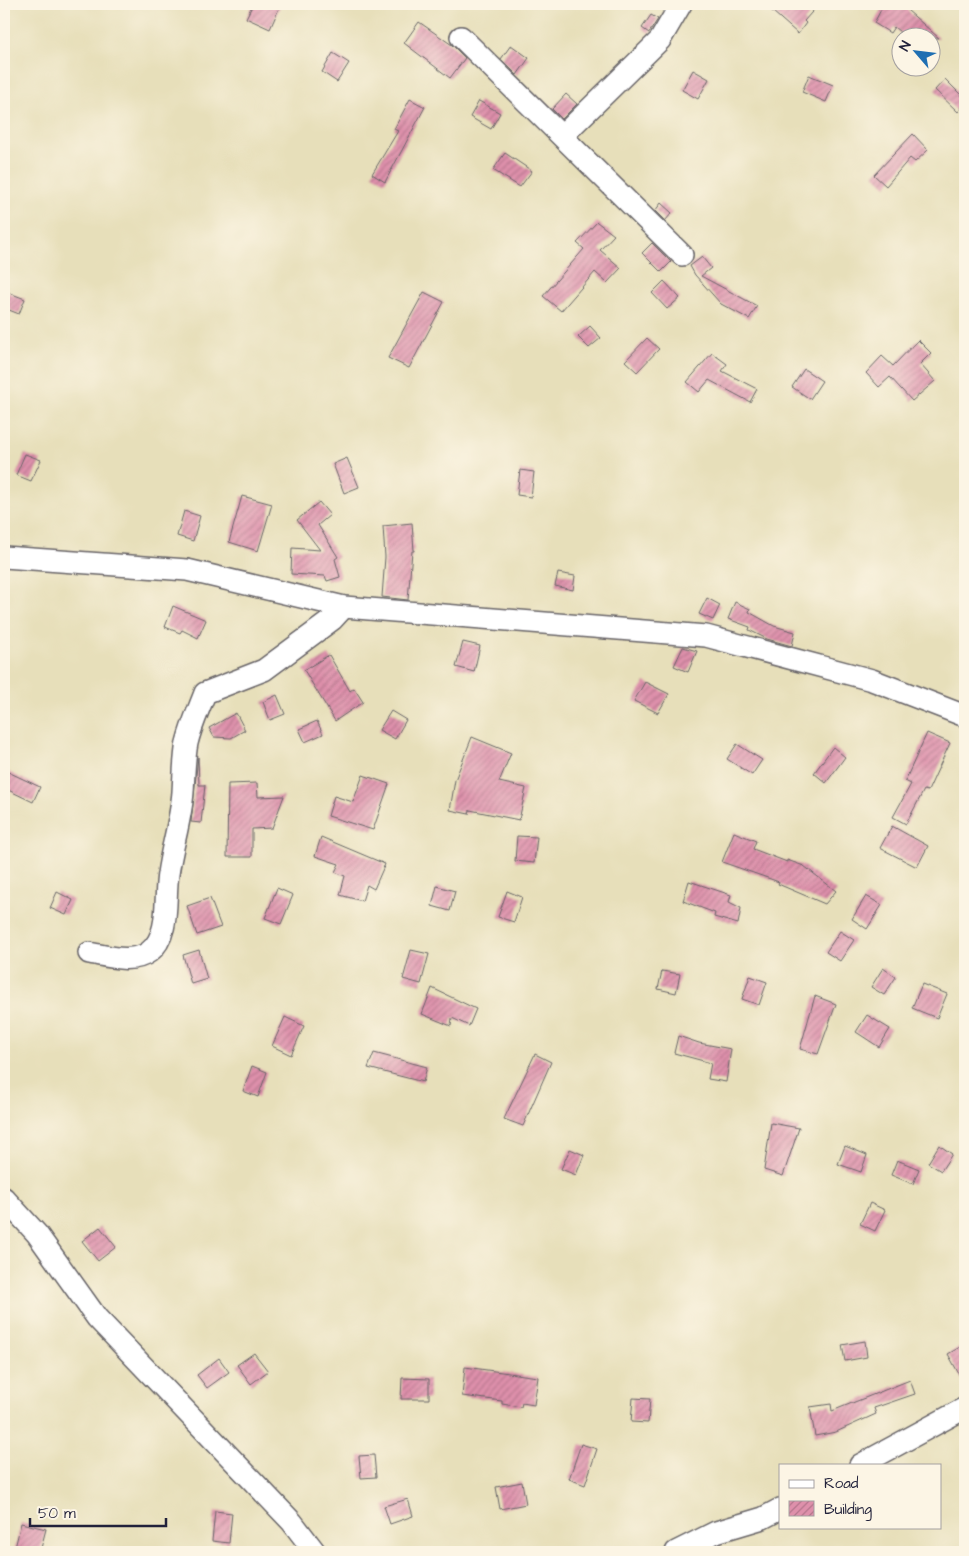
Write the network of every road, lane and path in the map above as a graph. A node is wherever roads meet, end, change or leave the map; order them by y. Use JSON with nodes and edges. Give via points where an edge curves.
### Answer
{"nodes":[{"id":1,"x":681,"y":4,"type":"edge"},
{"id":2,"x":461,"y":37,"type":"dead end"},
{"id":3,"x":563,"y":135,"type":"junction"},
{"id":4,"x":682,"y":255,"type":"dead end"},
{"id":5,"x":4,"y":557,"type":"edge"},
{"id":6,"x":344,"y":607,"type":"junction"},
{"id":7,"x":965,"y":716,"type":"edge"},
{"id":8,"x":89,"y":953,"type":"dead end"},
{"id":9,"x":4,"y":1198,"type":"edge"},
{"id":10,"x":965,"y":1408,"type":"edge"},
{"id":11,"x":862,"y":1464,"type":"edge"},
{"id":12,"x":779,"y":1509,"type":"edge"},
{"id":13,"x":315,"y":1552,"type":"edge"},
{"id":14,"x":676,"y":1552,"type":"edge"}],
"edges":[{"from":1,"to":3,"type":"street","via":[[660,40]]},
{"from":2,"to":3,"type":"street"},
{"from":3,"to":4,"type":"street"},
{"from":5,"to":6,"type":"street","via":[[187,570]]},
{"from":6,"to":7,"type":"street","via":[[706,636],[872,680]]},
{"from":6,"to":8,"type":"street","via":[[264,670],[205,693],[187,741],[164,924],[158,939],[149,952],[139,957]]},
{"from":9,"to":13,"type":"street","via":[[37,1234],[97,1318],[292,1522]]},
{"from":10,"to":11,"type":"street"},
{"from":12,"to":14,"type":"street","via":[[763,1518],[716,1532]]}]}
